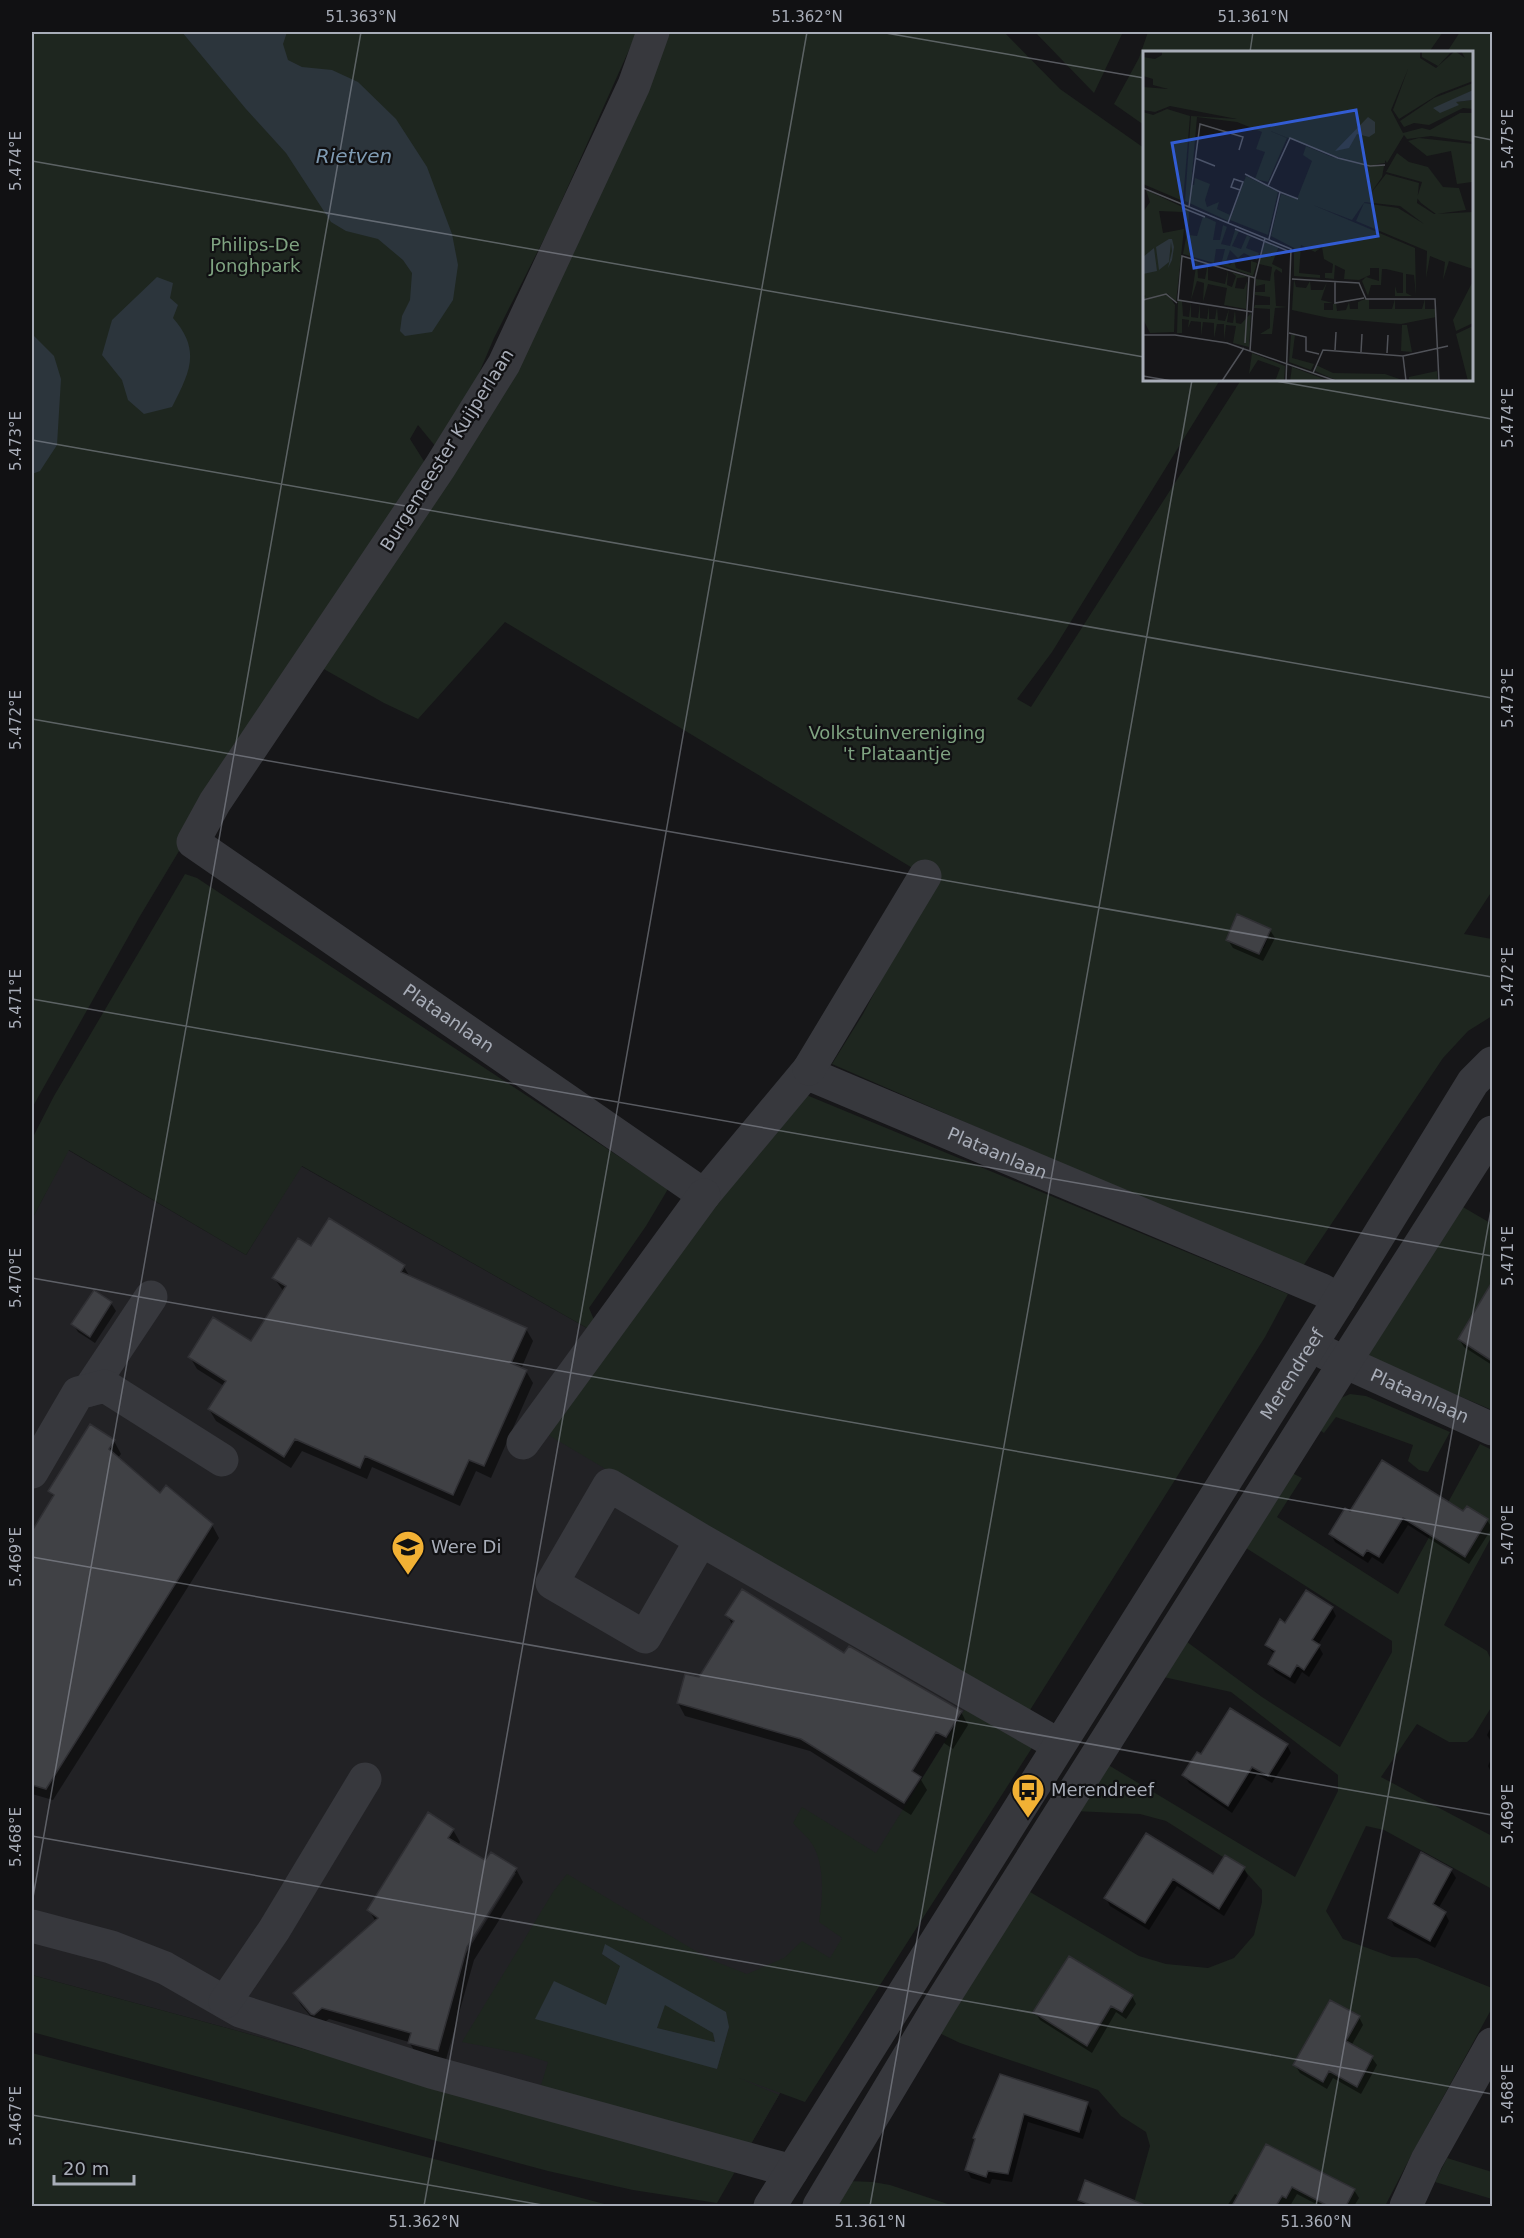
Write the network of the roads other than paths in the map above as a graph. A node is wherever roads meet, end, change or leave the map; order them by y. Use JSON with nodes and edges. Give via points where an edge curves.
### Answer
{"nodes":[{"id":1,"x":653,"y":32,"type":"edge"},
{"id":2,"x":193,"y":842,"type":"joint"},
{"id":3,"x":925,"y":876,"type":"dead end"},
{"id":4,"x":1492,"y":1063,"type":"edge"},
{"id":5,"x":809,"y":1069,"type":"junction"},
{"id":6,"x":1492,"y":1132,"type":"edge"},
{"id":7,"x":704,"y":1195,"type":"junction"},
{"id":8,"x":151,"y":1297,"type":"dead end"},
{"id":9,"x":1339,"y":1300,"type":"junction"},
{"id":10,"x":1310,"y":1344,"type":"junction"},
{"id":11,"x":1345,"y":1362,"type":"junction"},
{"id":12,"x":89,"y":1390,"type":"junction"},
{"id":13,"x":1492,"y":1429,"type":"edge"},
{"id":14,"x":523,"y":1443,"type":"dead end"},
{"id":15,"x":222,"y":1460,"type":"dead end"},
{"id":16,"x":32,"y":1472,"type":"edge"},
{"id":17,"x":701,"y":1540,"type":"junction"},
{"id":18,"x":1059,"y":1745,"type":"junction"},
{"id":19,"x":364,"y":1779,"type":"dead end"},
{"id":20,"x":32,"y":1926,"type":"edge"},
{"id":21,"x":225,"y":2002,"type":"junction"},
{"id":22,"x":1492,"y":2044,"type":"edge"},
{"id":23,"x":792,"y":2171,"type":"junction"},
{"id":24,"x":770,"y":2206,"type":"edge"},
{"id":25,"x":819,"y":2206,"type":"edge"},
{"id":26,"x":1406,"y":2206,"type":"edge"}],
"edges":[{"from":1,"to":2,"type":"street","name":"Burgemeester Kuijperlaan","via":[[629,96],[504,364],[440,467],[215,802]]},
{"from":2,"to":7,"type":"street","name":"Plataanlaan"},
{"from":3,"to":5,"type":"street"},
{"from":4,"to":9,"type":"street","name":"Merendreef","via":[[1473,1082]]},
{"from":5,"to":7,"type":"street"},
{"from":5,"to":9,"type":"street","name":"Plataanlaan","via":[[811,1075]]},
{"from":6,"to":11,"type":"street"},
{"from":7,"to":14,"type":"street"},
{"from":8,"to":12,"type":"street"},
{"from":9,"to":10,"type":"street","name":"Merendreef"},
{"from":10,"to":11,"type":"street","name":"Plataanlaan"},
{"from":10,"to":18,"type":"street","name":"Merendreef"},
{"from":11,"to":13,"type":"street","name":"Plataanlaan"},
{"from":11,"to":25,"type":"street","via":[[939,2004]]},
{"from":12,"to":15,"type":"street","via":[[105,1386]]},
{"from":12,"to":16,"type":"street","via":[[78,1393]]},
{"from":17,"to":17,"type":"street","via":[[609,1485],[552,1583],[645,1636]]},
{"from":17,"to":18,"type":"street"},
{"from":18,"to":23,"type":"street","name":"Merendreef"},
{"from":19,"to":21,"type":"street","via":[[274,1930]]},
{"from":20,"to":21,"type":"street","via":[[111,1947],[165,1968]]},
{"from":21,"to":23,"type":"street","via":[[240,2011],[432,2072]]},
{"from":22,"to":26,"type":"street","via":[[1426,2160]]},
{"from":23,"to":24,"type":"street","name":"Merendreef"}]}
